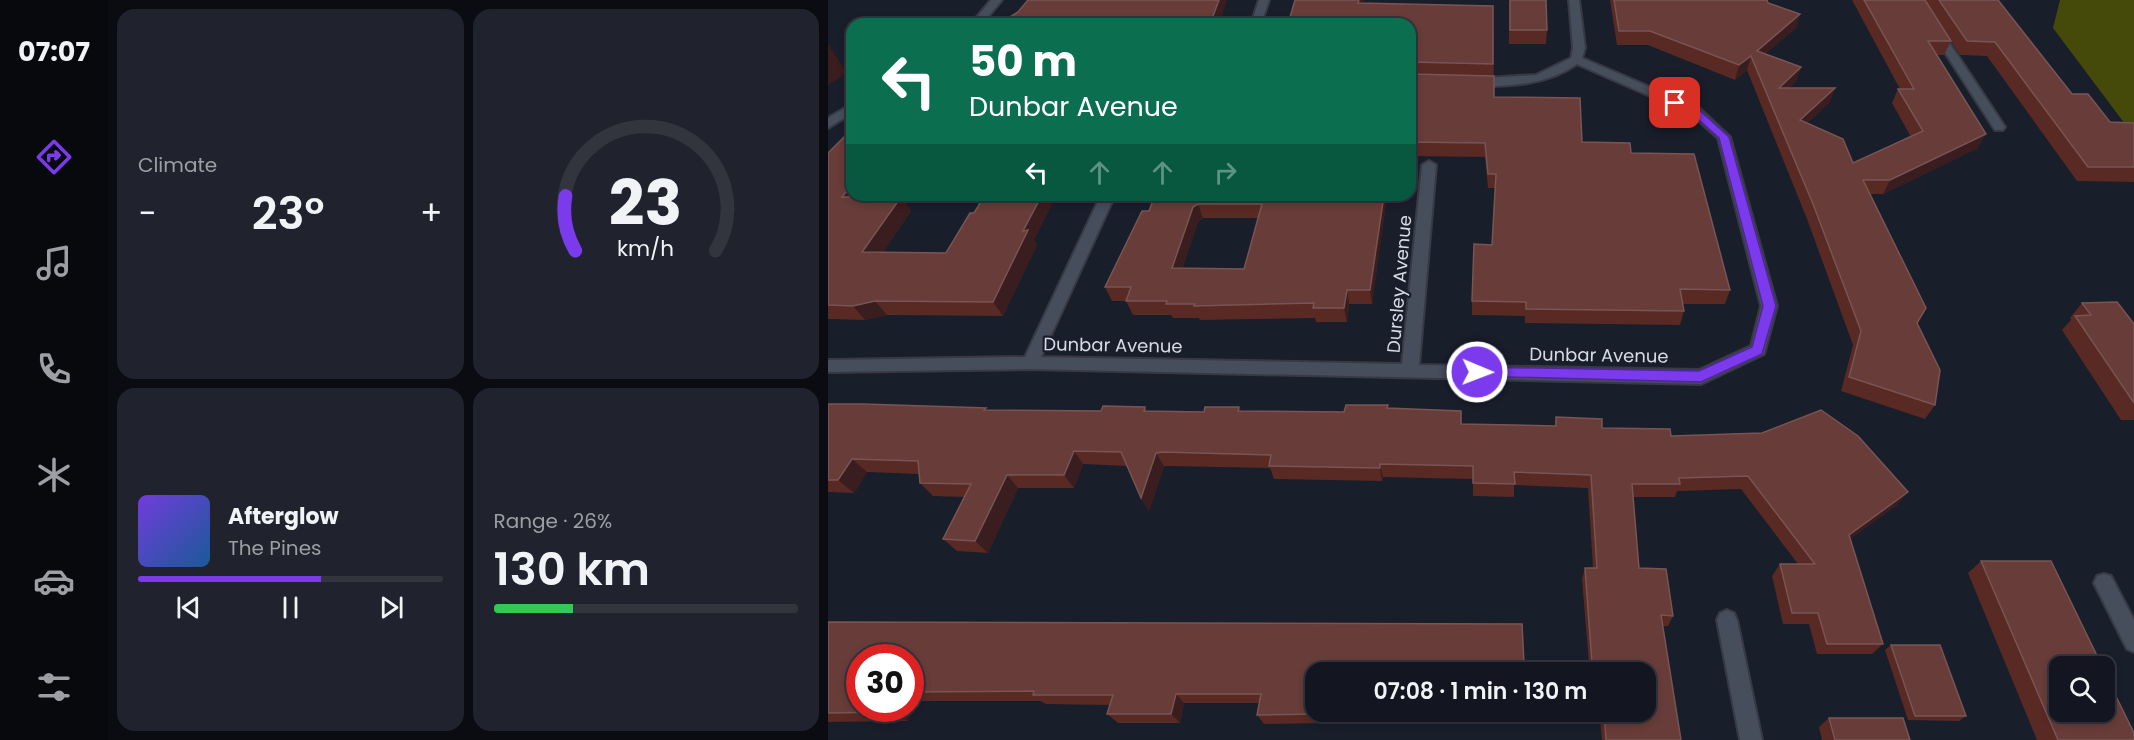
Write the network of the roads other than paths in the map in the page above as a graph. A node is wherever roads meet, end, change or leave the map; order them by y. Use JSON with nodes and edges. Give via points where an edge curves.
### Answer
{"nodes":[{"id":1,"x":997,"y":0,"type":"edge"},
{"id":2,"x":1264,"y":0,"type":"edge"},
{"id":3,"x":1574,"y":0,"type":"edge"},
{"id":4,"x":1916,"y":0,"type":"edge"},
{"id":5,"x":981,"y":18,"type":"edge"},
{"id":6,"x":1258,"y":18,"type":"edge"},
{"id":7,"x":1576,"y":60,"type":"junction"},
{"id":8,"x":1453,"y":82,"type":"edge"},
{"id":9,"x":846,"y":112,"type":"edge"},
{"id":10,"x":828,"y":124,"type":"edge"},
{"id":11,"x":1999,"y":127,"type":"dead end"},
{"id":12,"x":1429,"y":165,"type":"dead end"},
{"id":13,"x":1105,"y":201,"type":"edge"},
{"id":14,"x":1030,"y":363,"type":"junction"},
{"id":15,"x":828,"y":366,"type":"edge"},
{"id":16,"x":1410,"y":370,"type":"junction"},
{"id":17,"x":2104,"y":583,"type":"dead end"},
{"id":18,"x":1727,"y":620,"type":"dead end"},
{"id":19,"x":2134,"y":642,"type":"edge"},
{"id":20,"x":1751,"y":740,"type":"edge"}],
"edges":[{"from":1,"to":5,"type":"street"},
{"from":2,"to":6,"type":"street"},
{"from":3,"to":7,"type":"street","via":[[1579,48]]},
{"from":4,"to":11,"type":"street"},
{"from":7,"to":8,"type":"street","via":[[1543,78],[1508,83]]},
{"from":7,"to":16,"type":"street","name":"Dunbar Avenue","via":[[1695,111],[1724,137],[1769,306],[1758,350],[1701,377]]},
{"from":9,"to":10,"type":"street"},
{"from":12,"to":16,"type":"street","name":"Dursley Avenue"},
{"from":13,"to":14,"type":"street"},
{"from":14,"to":15,"type":"street","name":"Dunbar Avenue"},
{"from":14,"to":16,"type":"street","name":"Dunbar Avenue"},
{"from":17,"to":19,"type":"street"},
{"from":18,"to":20,"type":"street"}]}
